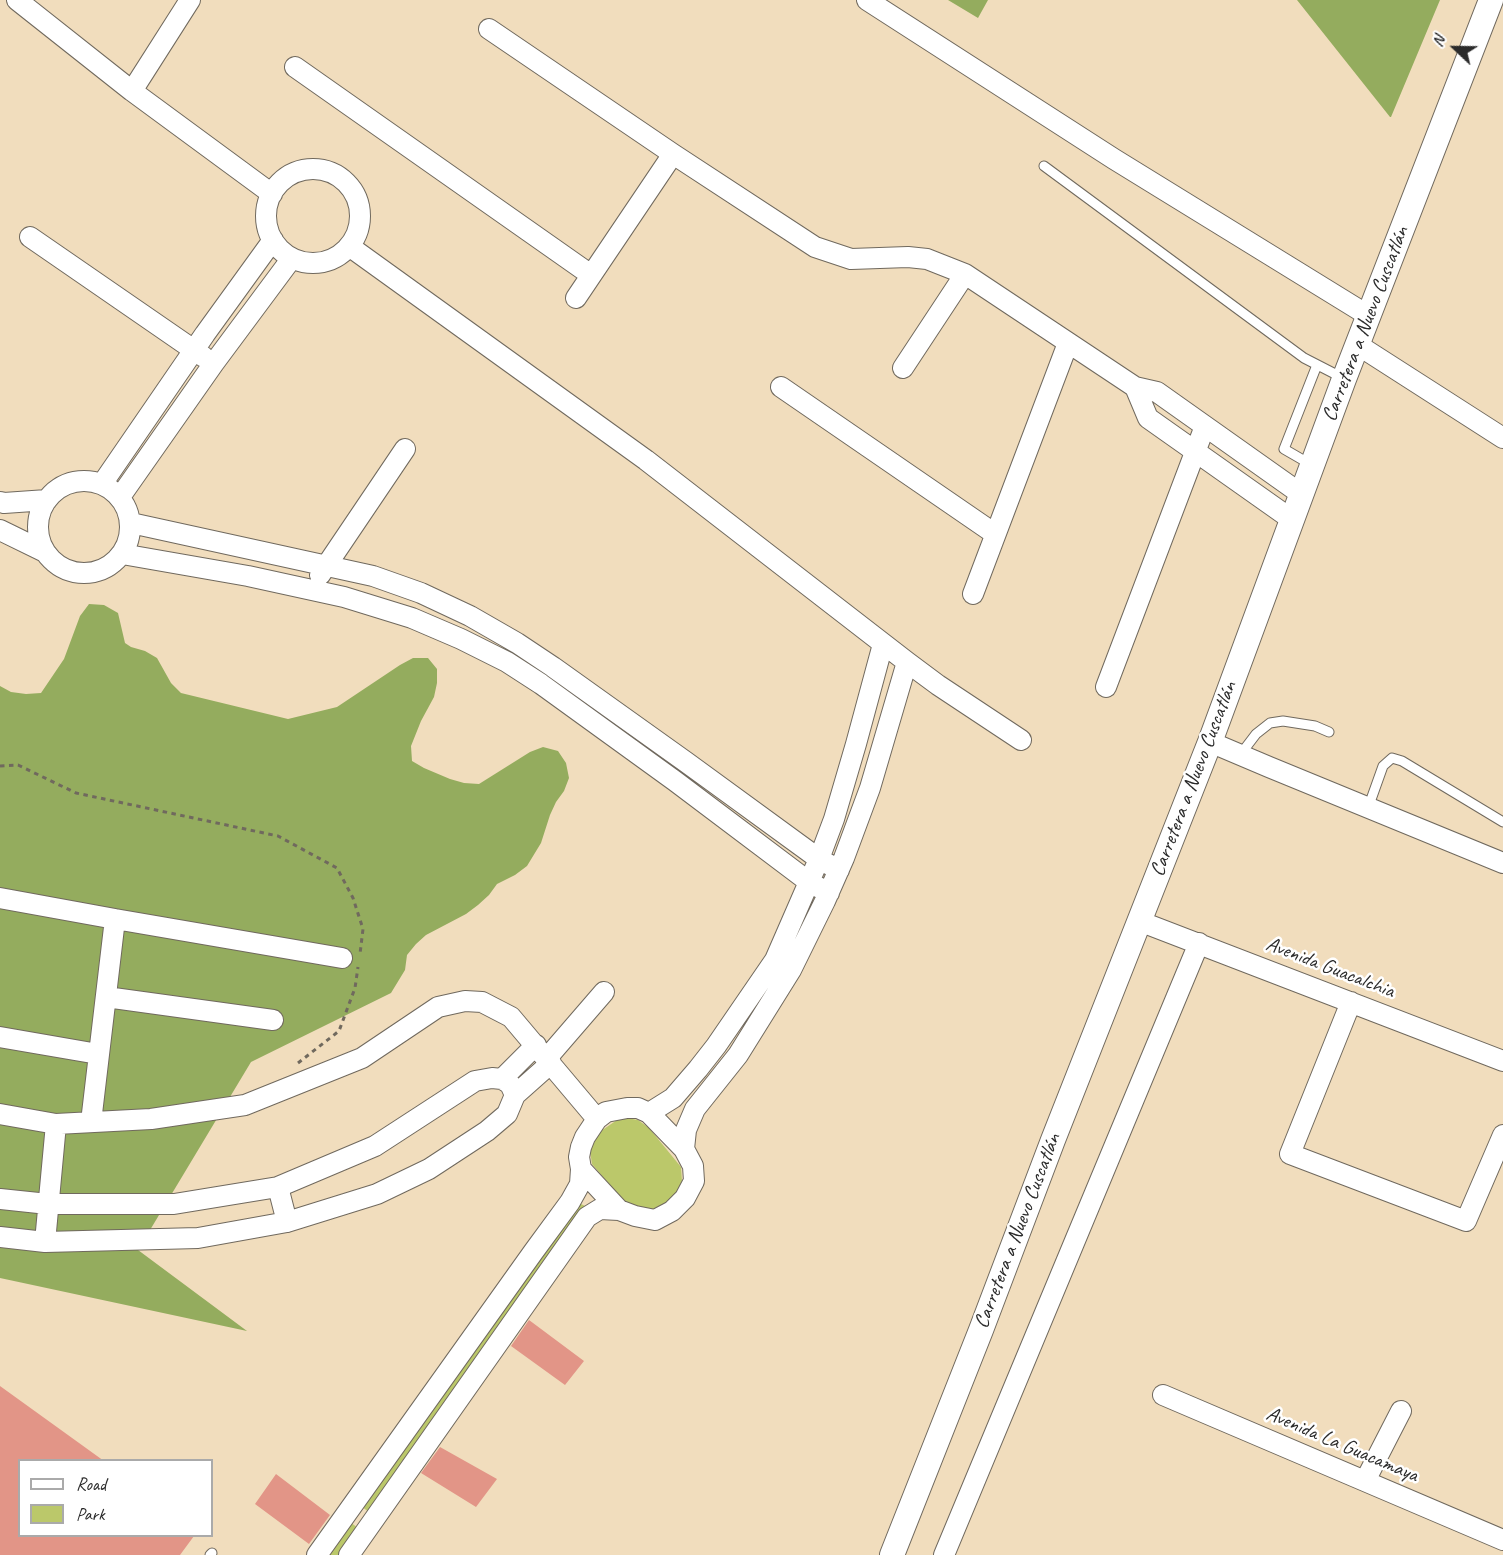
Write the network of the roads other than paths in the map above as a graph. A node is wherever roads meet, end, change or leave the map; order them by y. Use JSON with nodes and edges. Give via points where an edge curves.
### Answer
{"nodes":[{"id":1,"x":17,"y":0,"type":"edge"},
{"id":2,"x":190,"y":0,"type":"edge"},
{"id":3,"x":867,"y":0,"type":"edge"},
{"id":4,"x":1491,"y":0,"type":"edge"},
{"id":5,"x":489,"y":29,"type":"dead end"},
{"id":6,"x":295,"y":67,"type":"dead end"},
{"id":7,"x":132,"y":91,"type":"junction"},
{"id":8,"x":674,"y":154,"type":"junction"},
{"id":9,"x":1044,"y":166,"type":"dead end"},
{"id":10,"x":272,"y":194,"type":"junction"},
{"id":11,"x":30,"y":237,"type":"dead end"},
{"id":12,"x":273,"y":240,"type":"junction"},
{"id":13,"x":349,"y":246,"type":"junction"},
{"id":14,"x":292,"y":258,"type":"junction"},
{"id":15,"x":965,"y":274,"type":"junction"},
{"id":16,"x":591,"y":275,"type":"junction"},
{"id":17,"x":576,"y":298,"type":"dead end"},
{"id":18,"x":1369,"y":316,"type":"junction"},
{"id":19,"x":1068,"y":343,"type":"junction"},
{"id":20,"x":1358,"y":345,"type":"junction"},
{"id":21,"x":194,"y":350,"type":"junction"},
{"id":22,"x":214,"y":363,"type":"junction"},
{"id":23,"x":1317,"y":365,"type":"junction"},
{"id":24,"x":903,"y":368,"type":"dead end"},
{"id":25,"x":1344,"y":379,"type":"junction"},
{"id":26,"x":781,"y":387,"type":"dead end"},
{"id":27,"x":1135,"y":387,"type":"junction"},
{"id":28,"x":1205,"y":426,"type":"junction"},
{"id":29,"x":1503,"y":438,"type":"edge"},
{"id":30,"x":405,"y":449,"type":"dead end"},
{"id":31,"x":1196,"y":452,"type":"junction"},
{"id":32,"x":1312,"y":465,"type":"junction"},
{"id":33,"x":102,"y":484,"type":"junction"},
{"id":34,"x":1301,"y":494,"type":"junction"},
{"id":35,"x":120,"y":497,"type":"junction"},
{"id":36,"x":47,"y":500,"type":"junction"},
{"id":37,"x":0,"y":502,"type":"edge"},
{"id":38,"x":1292,"y":519,"type":"junction"},
{"id":39,"x":130,"y":523,"type":"junction"},
{"id":40,"x":0,"y":530,"type":"edge"},
{"id":41,"x":995,"y":534,"type":"junction"},
{"id":42,"x":45,"y":552,"type":"junction"},
{"id":43,"x":122,"y":554,"type":"junction"},
{"id":44,"x":326,"y":567,"type":"junction"},
{"id":45,"x":310,"y":590,"type":"junction"},
{"id":46,"x":973,"y":594,"type":"dead end"},
{"id":47,"x":883,"y":644,"type":"junction"},
{"id":48,"x":907,"y":662,"type":"junction"},
{"id":49,"x":1106,"y":687,"type":"dead end"},
{"id":50,"x":1329,"y":732,"type":"dead end"},
{"id":51,"x":1021,"y":740,"type":"dead end"},
{"id":52,"x":1210,"y":742,"type":"junction"},
{"id":53,"x":1240,"y":754,"type":"junction"},
{"id":54,"x":1368,"y":808,"type":"junction"},
{"id":55,"x":1503,"y":822,"type":"edge"},
{"id":56,"x":819,"y":859,"type":"junction"},
{"id":57,"x":1503,"y":862,"type":"edge"},
{"id":58,"x":839,"y":870,"type":"junction"},
{"id":59,"x":809,"y":882,"type":"junction"},
{"id":60,"x":829,"y":893,"type":"junction"},
{"id":61,"x":0,"y":898,"type":"edge"},
{"id":62,"x":115,"y":919,"type":"junction"},
{"id":63,"x":1139,"y":921,"type":"junction"},
{"id":64,"x":1199,"y":943,"type":"junction"},
{"id":65,"x":342,"y":958,"type":"dead end"},
{"id":66,"x":604,"y":992,"type":"dead end"},
{"id":67,"x":106,"y":997,"type":"junction"},
{"id":68,"x":1351,"y":1002,"type":"junction"},
{"id":69,"x":273,"y":1020,"type":"dead end"},
{"id":70,"x":0,"y":1037,"type":"edge"},
{"id":71,"x":98,"y":1054,"type":"junction"},
{"id":72,"x":545,"y":1056,"type":"junction"},
{"id":73,"x":1503,"y":1061,"type":"edge"},
{"id":74,"x":502,"y":1078,"type":"junction"},
{"id":75,"x":515,"y":1095,"type":"junction"},
{"id":76,"x":649,"y":1113,"type":"junction"},
{"id":77,"x":0,"y":1114,"type":"edge"},
{"id":78,"x":597,"y":1119,"type":"junction"},
{"id":79,"x":91,"y":1122,"type":"junction"},
{"id":80,"x":56,"y":1124,"type":"junction"},
{"id":81,"x":1503,"y":1135,"type":"edge"},
{"id":82,"x":684,"y":1149,"type":"junction"},
{"id":83,"x":581,"y":1169,"type":"junction"},
{"id":84,"x":278,"y":1187,"type":"junction"},
{"id":85,"x":0,"y":1199,"type":"edge"},
{"id":86,"x":48,"y":1204,"type":"junction"},
{"id":87,"x":619,"y":1210,"type":"junction"},
{"id":88,"x":287,"y":1222,"type":"junction"},
{"id":89,"x":0,"y":1237,"type":"edge"},
{"id":90,"x":45,"y":1242,"type":"junction"},
{"id":91,"x":1163,"y":1395,"type":"dead end"},
{"id":92,"x":1401,"y":1411,"type":"dead end"},
{"id":93,"x":1365,"y":1481,"type":"junction"},
{"id":94,"x":351,"y":1506,"type":"junction"},
{"id":95,"x":372,"y":1522,"type":"junction"},
{"id":96,"x":1503,"y":1540,"type":"edge"},
{"id":97,"x":317,"y":1555,"type":"edge"},
{"id":98,"x":349,"y":1555,"type":"edge"},
{"id":99,"x":892,"y":1555,"type":"edge"},
{"id":100,"x":944,"y":1555,"type":"edge"}],
"edges":[{"from":1,"to":7,"type":"street"},
{"from":2,"to":7,"type":"street"},
{"from":3,"to":18,"type":"street"},
{"from":4,"to":18,"type":"street","name":"Carretera a Nuevo Cuscatlán"},
{"from":5,"to":8,"type":"street"},
{"from":6,"to":16,"type":"street"},
{"from":7,"to":10,"type":"street"},
{"from":8,"to":15,"type":"street","via":[[815,247],[851,259],[927,259]]},
{"from":8,"to":16,"type":"street"},
{"from":9,"to":23,"type":"lane"},
{"from":10,"to":12,"type":"street","via":[[266,222]]},
{"from":10,"to":13,"type":"street","via":[[284,179],[302,170],[321,170],[339,177],[353,191],[360,209],[358,228]]},
{"from":11,"to":21,"type":"street"},
{"from":12,"to":14,"type":"street"},
{"from":12,"to":21,"type":"street"},
{"from":13,"to":14,"type":"street","via":[[323,262]]},
{"from":13,"to":47,"type":"street","via":[[646,460]]},
{"from":14,"to":22,"type":"street"},
{"from":15,"to":19,"type":"street"},
{"from":15,"to":24,"type":"street"},
{"from":16,"to":17,"type":"street"},
{"from":18,"to":20,"type":"street","name":"Carretera a Nuevo Cuscatlán"},
{"from":19,"to":27,"type":"street"},
{"from":19,"to":41,"type":"street"},
{"from":20,"to":25,"type":"street","name":"Carretera a Nuevo Cuscatlán"},
{"from":20,"to":29,"type":"street"},
{"from":21,"to":22,"type":"street"},
{"from":21,"to":33,"type":"street"},
{"from":22,"to":35,"type":"street"},
{"from":23,"to":25,"type":"lane"},
{"from":23,"to":32,"type":"lane","via":[[1284,449]]},
{"from":25,"to":32,"type":"street","name":"Carretera a Nuevo Cuscatlán"},
{"from":26,"to":41,"type":"street"},
{"from":27,"to":28,"type":"street","via":[[1157,392]]},
{"from":27,"to":31,"type":"street","via":[[1148,418]]},
{"from":28,"to":31,"type":"street"},
{"from":28,"to":34,"type":"street"},
{"from":30,"to":44,"type":"street"},
{"from":31,"to":38,"type":"street"},
{"from":31,"to":49,"type":"street"},
{"from":32,"to":34,"type":"street","name":"Carretera a Nuevo Cuscatlán"},
{"from":33,"to":35,"type":"street"},
{"from":33,"to":36,"type":"street","via":[[76,481]]},
{"from":34,"to":38,"type":"street","name":"Carretera a Nuevo Cuscatlán"},
{"from":35,"to":39,"type":"street"},
{"from":36,"to":37,"type":"street"},
{"from":36,"to":42,"type":"street","via":[[38,526]]},
{"from":38,"to":52,"type":"street","name":"Carretera a Nuevo Cuscatlán"},
{"from":39,"to":43,"type":"street","via":[[128,544]]},
{"from":39,"to":44,"type":"street"},
{"from":40,"to":42,"type":"street"},
{"from":41,"to":46,"type":"street"},
{"from":42,"to":43,"type":"street","via":[[61,567],[83,573],[105,568]]},
{"from":43,"to":45,"type":"street"},
{"from":44,"to":45,"type":"street"},
{"from":44,"to":56,"type":"street","via":[[373,576],[470,616],[610,707]]},
{"from":45,"to":59,"type":"street","via":[[412,618],[507,662],[658,768]]},
{"from":47,"to":48,"type":"street"},
{"from":47,"to":56,"type":"street"},
{"from":48,"to":51,"type":"street"},
{"from":48,"to":58,"type":"street","via":[[870,788]]},
{"from":50,"to":53,"type":"lane","via":[[1283,721],[1270,723]]},
{"from":52,"to":53,"type":"street"},
{"from":52,"to":63,"type":"street","name":"Carretera a Nuevo Cuscatlán"},
{"from":53,"to":54,"type":"street"},
{"from":54,"to":55,"type":"lane","via":[[1383,766],[1392,758]]},
{"from":54,"to":57,"type":"street"},
{"from":56,"to":58,"type":"street"},
{"from":56,"to":59,"type":"street"},
{"from":58,"to":60,"type":"street"},
{"from":59,"to":60,"type":"street"},
{"from":59,"to":76,"type":"street","via":[[775,960],[744,1006],[673,1098]]},
{"from":60,"to":82,"type":"street","via":[[785,980],[738,1055],[695,1109],[686,1130]]},
{"from":61,"to":62,"type":"street"},
{"from":62,"to":65,"type":"street"},
{"from":62,"to":67,"type":"street"},
{"from":63,"to":64,"type":"street","name":"Avenida Guacalchia"},
{"from":63,"to":99,"type":"street","name":"Carretera a Nuevo Cuscatlán"},
{"from":64,"to":68,"type":"street","name":"Avenida Guacalchia"},
{"from":64,"to":100,"type":"street"},
{"from":66,"to":72,"type":"street"},
{"from":67,"to":69,"type":"street"},
{"from":67,"to":71,"type":"street"},
{"from":68,"to":73,"type":"street","name":"Avenida Guacalchia"},
{"from":68,"to":81,"type":"street","via":[[1290,1154],[1466,1221]]},
{"from":70,"to":71,"type":"street"},
{"from":71,"to":79,"type":"street"},
{"from":72,"to":74,"type":"street"},
{"from":72,"to":75,"type":"street"},
{"from":72,"to":78,"type":"street"},
{"from":72,"to":79,"type":"street","via":[[511,1017],[482,1002],[465,1001],[438,1006],[362,1058],[245,1105],[150,1119]]},
{"from":74,"to":75,"type":"street"},
{"from":74,"to":84,"type":"street","via":[[475,1081],[375,1146]]},
{"from":75,"to":88,"type":"street","via":[[507,1114],[429,1169],[377,1194]]},
{"from":76,"to":78,"type":"street","via":[[627,1108],[606,1112]]},
{"from":76,"to":82,"type":"street"},
{"from":77,"to":80,"type":"street"},
{"from":78,"to":83,"type":"street","via":[[581,1147]]},
{"from":79,"to":80,"type":"street"},
{"from":80,"to":86,"type":"street"},
{"from":82,"to":87,"type":"street","via":[[693,1166],[694,1181],[672,1211],[655,1220]]},
{"from":83,"to":87,"type":"street"},
{"from":83,"to":94,"type":"street","via":[[580,1184],[570,1202]]},
{"from":84,"to":86,"type":"street","via":[[174,1204]]},
{"from":84,"to":88,"type":"street"},
{"from":85,"to":86,"type":"street"},
{"from":86,"to":90,"type":"street"},
{"from":87,"to":95,"type":"street","via":[[600,1209],[587,1217]]},
{"from":88,"to":90,"type":"street","via":[[198,1238]]},
{"from":89,"to":90,"type":"street"},
{"from":91,"to":93,"type":"street","name":"Avenida La Guacamaya"},
{"from":92,"to":93,"type":"street"},
{"from":93,"to":96,"type":"street","name":"Avenida La Guacamaya"},
{"from":94,"to":95,"type":"street"},
{"from":94,"to":97,"type":"street"},
{"from":95,"to":98,"type":"street"}]}
